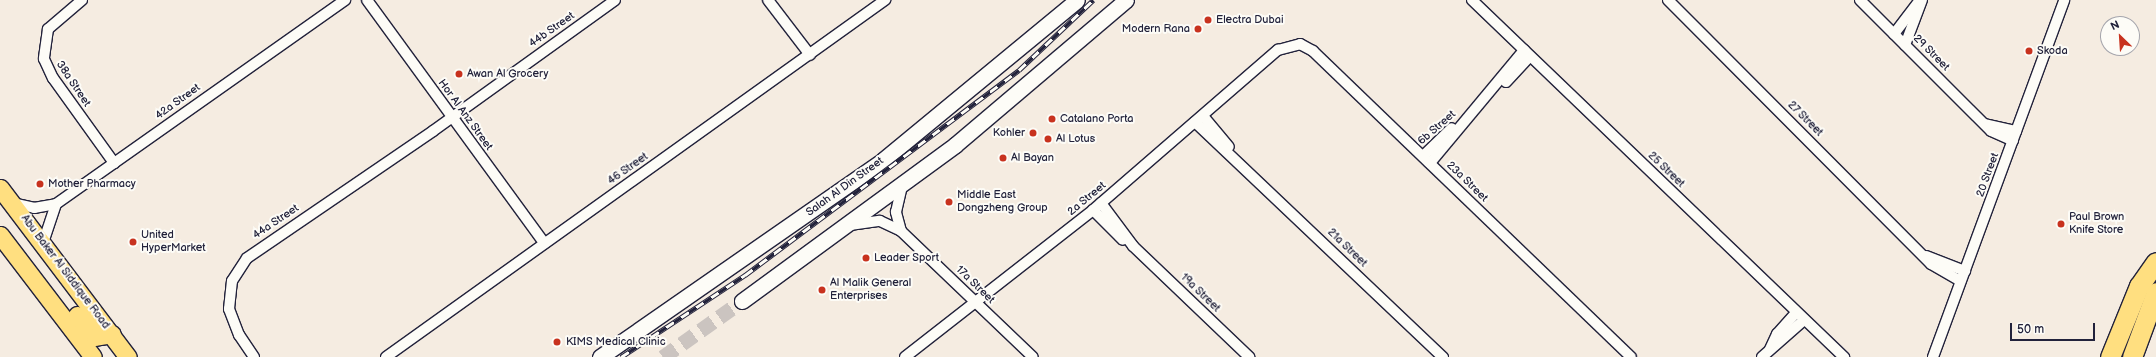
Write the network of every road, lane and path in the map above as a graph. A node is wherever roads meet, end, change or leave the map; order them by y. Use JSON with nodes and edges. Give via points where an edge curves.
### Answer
{"nodes":[{"id":1,"x":82,"y":0,"type":"edge"},
{"id":2,"x":335,"y":0,"type":"edge"},
{"id":3,"x":345,"y":0,"type":"edge"},
{"id":4,"x":367,"y":0,"type":"edge"},
{"id":5,"x":615,"y":0,"type":"edge"},
{"id":6,"x":768,"y":0,"type":"edge"},
{"id":7,"x":885,"y":0,"type":"edge"},
{"id":8,"x":1077,"y":0,"type":"edge"},
{"id":9,"x":1126,"y":0,"type":"edge"},
{"id":10,"x":1472,"y":0,"type":"edge"},
{"id":11,"x":1668,"y":0,"type":"edge"},
{"id":12,"x":1860,"y":0,"type":"edge"},
{"id":13,"x":1921,"y":0,"type":"edge"},
{"id":14,"x":2064,"y":0,"type":"edge"},
{"id":15,"x":315,"y":19,"type":"junction"},
{"id":16,"x":1894,"y":34,"type":"junction"},
{"id":17,"x":1904,"y":45,"type":"junction"},
{"id":18,"x":1278,"y":50,"type":"joint"},
{"id":19,"x":1527,"y":53,"type":"junction"},
{"id":20,"x":810,"y":55,"type":"junction"},
{"id":21,"x":451,"y":114,"type":"junction"},
{"id":22,"x":1199,"y":119,"type":"junction"},
{"id":23,"x":2014,"y":136,"type":"junction"},
{"id":24,"x":1426,"y":159,"type":"junction"},
{"id":25,"x":114,"y":163,"type":"junction"},
{"id":26,"x":903,"y":184,"type":"junction"},
{"id":27,"x":0,"y":188,"type":"edge"},
{"id":28,"x":1101,"y":203,"type":"junction"},
{"id":29,"x":13,"y":204,"type":"junction"},
{"id":30,"x":56,"y":204,"type":"junction"},
{"id":31,"x":1093,"y":210,"type":"junction"},
{"id":32,"x":845,"y":226,"type":"junction"},
{"id":33,"x":901,"y":231,"type":"junction"},
{"id":34,"x":0,"y":235,"type":"edge"},
{"id":35,"x":43,"y":243,"type":"junction"},
{"id":36,"x":544,"y":243,"type":"junction"},
{"id":37,"x":1133,"y":246,"type":"junction"},
{"id":38,"x":1926,"y":256,"type":"junction"},
{"id":39,"x":2156,"y":262,"type":"edge"},
{"id":40,"x":1965,"y":270,"type":"junction"},
{"id":41,"x":34,"y":278,"type":"junction"},
{"id":42,"x":1961,"y":281,"type":"junction"},
{"id":43,"x":2156,"y":292,"type":"edge"},
{"id":44,"x":742,"y":301,"type":"tunnel mouth"},
{"id":45,"x":977,"y":303,"type":"junction"},
{"id":46,"x":1800,"y":316,"type":"junction"},
{"id":47,"x":112,"y":334,"type":"junction"},
{"id":48,"x":93,"y":357,"type":"edge"},
{"id":49,"x":128,"y":357,"type":"edge"},
{"id":50,"x":254,"y":357,"type":"edge"},
{"id":51,"x":386,"y":357,"type":"edge"},
{"id":52,"x":600,"y":357,"type":"edge"},
{"id":53,"x":905,"y":357,"type":"edge"},
{"id":54,"x":1033,"y":357,"type":"edge"},
{"id":55,"x":1249,"y":357,"type":"edge"},
{"id":56,"x":1443,"y":357,"type":"edge"},
{"id":57,"x":1631,"y":357,"type":"edge"},
{"id":58,"x":1762,"y":357,"type":"edge"},
{"id":59,"x":1844,"y":357,"type":"edge"},
{"id":60,"x":1933,"y":357,"type":"edge"},
{"id":61,"x":2110,"y":357,"type":"edge"},
{"id":62,"x":2132,"y":357,"type":"edge"}],
"edges":[{"from":1,"to":25,"type":"street","name":"38a Street","via":[[48,29],[44,58],[53,78]]},
{"from":2,"to":15,"type":"street","name":"42a Street"},
{"from":3,"to":15,"type":"street","name":"42a Street"},
{"from":4,"to":21,"type":"street","name":"Hor Al Anz Street"},
{"from":5,"to":21,"type":"street","name":"44b Street"},
{"from":6,"to":20,"type":"street"},
{"from":7,"to":20,"type":"street","name":"46 Street"},
{"from":8,"to":52,"type":"main road","name":"Salah Al Din Street","via":[[883,160]]},
{"from":9,"to":26,"type":"main road","via":[[1005,105]]},
{"from":10,"to":19,"type":"street","name":"25 Street"},
{"from":11,"to":38,"type":"street","name":"27 Street"},
{"from":12,"to":16,"type":"street","name":"29 Street"},
{"from":13,"to":16,"type":"street"},
{"from":13,"to":17,"type":"street"},
{"from":14,"to":23,"type":"street","name":"20 Street"},
{"from":15,"to":25,"type":"street","name":"42a Street"},
{"from":16,"to":17,"type":"street","name":"29 Street"},
{"from":17,"to":23,"type":"street","name":"29 Street","via":[[1996,134]]},
{"from":18,"to":22,"type":"street","name":"2a Street"},
{"from":18,"to":24,"type":"street","name":"23a Street","via":[[1292,44],[1307,46]]},
{"from":19,"to":24,"type":"street","name":"6b Street"},
{"from":19,"to":46,"type":"street","name":"25 Street"},
{"from":20,"to":36,"type":"street","name":"46 Street"},
{"from":21,"to":36,"type":"street","name":"Hor Al Anz Street"},
{"from":21,"to":50,"type":"street","name":"44a Street","via":[[258,249],[238,268],[229,295],[229,309],[232,323]]},
{"from":22,"to":28,"type":"street","name":"2a Street"},
{"from":22,"to":56,"type":"street","name":"21a Street","via":[[1235,157]]},
{"from":23,"to":40,"type":"street","name":"20 Street"},
{"from":24,"to":57,"type":"street","name":"23a Street"},
{"from":25,"to":30,"type":"street","name":"42a Street"},
{"from":26,"to":32,"type":"main road"},
{"from":26,"to":33,"type":"street","via":[[896,212]]},
{"from":27,"to":29,"type":"main road","name":"Abu Baker Al Siddique Road"},
{"from":28,"to":31,"type":"street","name":"2a Street"},
{"from":28,"to":37,"type":"street","name":"19a Street"},
{"from":29,"to":30,"type":"street","name":"42a Street","via":[[34,208]]},
{"from":29,"to":35,"type":"main road","name":"Abu Baker Al Siddique Road"},
{"from":30,"to":35,"type":"street"},
{"from":31,"to":37,"type":"street","name":"19a Street"},
{"from":31,"to":45,"type":"street","name":"2a Street"},
{"from":32,"to":33,"type":"street","name":"17a Street","via":[[874,221]]},
{"from":32,"to":44,"type":"main road"},
{"from":33,"to":45,"type":"street","name":"17a Street"},
{"from":34,"to":41,"type":"main road"},
{"from":35,"to":47,"type":"main road","name":"Abu Baker Al Siddique Road"},
{"from":36,"to":51,"type":"street","name":"46 Street"},
{"from":37,"to":55,"type":"street","name":"19a Street"},
{"from":38,"to":40,"type":"street","name":"27 Street"},
{"from":38,"to":42,"type":"street","name":"27 Street","via":[[1935,267]]},
{"from":39,"to":61,"type":"highway","via":[[2140,286]]},
{"from":40,"to":42,"type":"street","name":"20 Street"},
{"from":41,"to":47,"type":"main road","via":[[61,294],[92,335],[103,338]]},
{"from":41,"to":48,"type":"main road"},
{"from":42,"to":60,"type":"street","name":"20 Street"},
{"from":43,"to":62,"type":"highway"},
{"from":45,"to":53,"type":"street","name":"2a Street"},
{"from":45,"to":54,"type":"street","name":"17a Street"},
{"from":46,"to":58,"type":"street","via":[[1777,334],[1770,349]]},
{"from":46,"to":59,"type":"street","name":"25 Street"},
{"from":47,"to":49,"type":"main road","name":"Abu Baker Al Siddique Road"}]}
